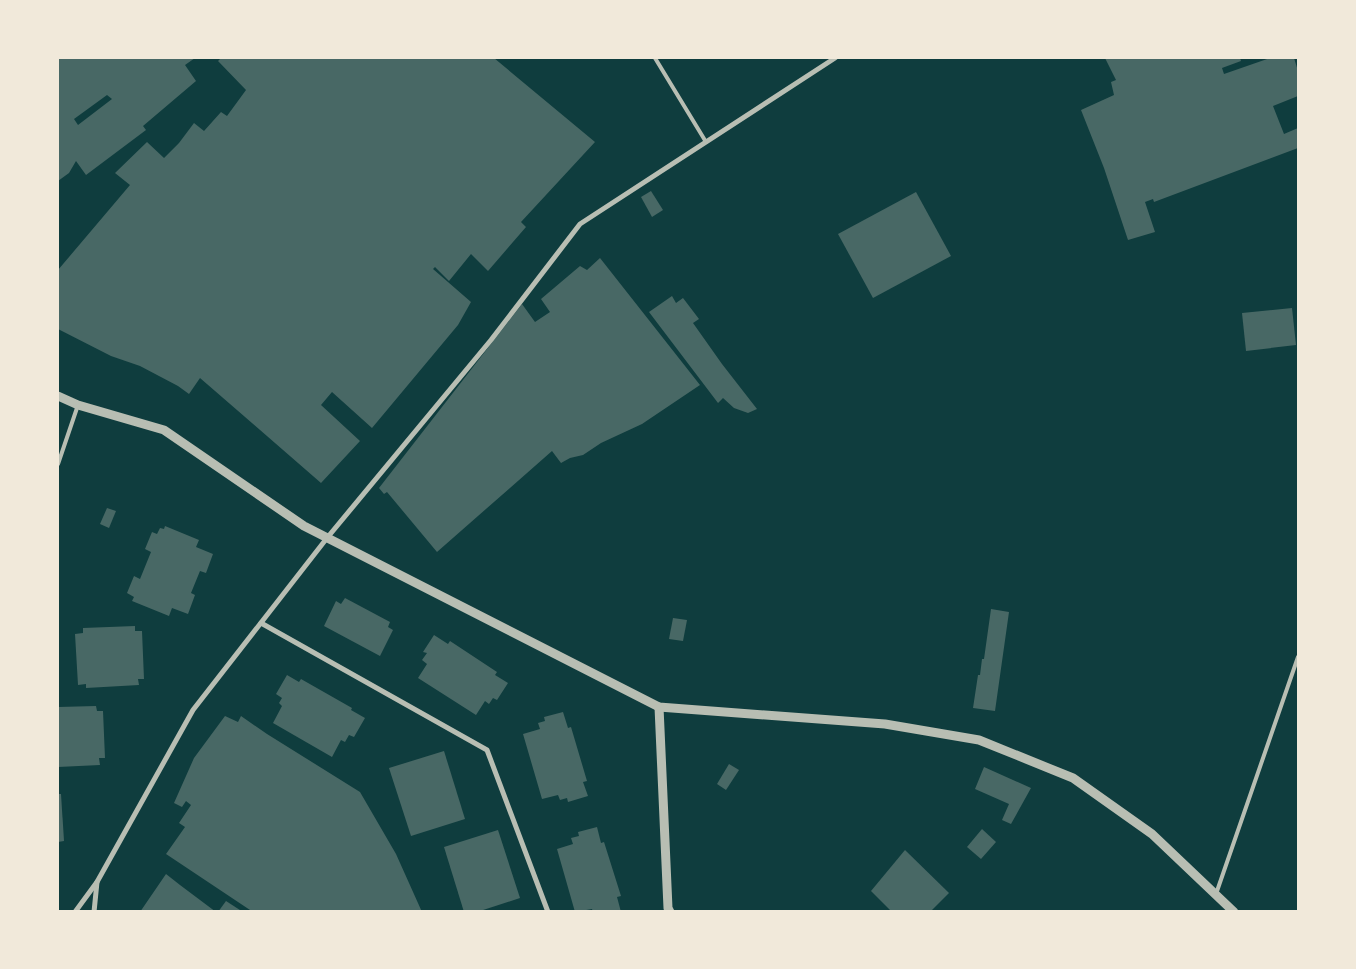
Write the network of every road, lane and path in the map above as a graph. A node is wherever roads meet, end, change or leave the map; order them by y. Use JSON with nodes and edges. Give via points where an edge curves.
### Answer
{"nodes":[{"id":1,"x":655,"y":58,"type":"edge"},
{"id":2,"x":835,"y":58,"type":"edge"},
{"id":3,"x":706,"y":142,"type":"junction"},
{"id":4,"x":58,"y":396,"type":"edge"},
{"id":5,"x":78,"y":405,"type":"junction"},
{"id":6,"x":58,"y":464,"type":"edge"},
{"id":7,"x":328,"y":538,"type":"junction"},
{"id":8,"x":261,"y":624,"type":"junction"},
{"id":9,"x":1298,"y":657,"type":"edge"},
{"id":10,"x":659,"y":707,"type":"junction"},
{"id":11,"x":97,"y":882,"type":"junction"},
{"id":12,"x":1216,"y":894,"type":"junction"},
{"id":13,"x":667,"y":910,"type":"edge"},
{"id":14,"x":75,"y":912,"type":"edge"},
{"id":15,"x":94,"y":912,"type":"edge"},
{"id":16,"x":548,"y":912,"type":"edge"},
{"id":17,"x":1234,"y":912,"type":"edge"}],
"edges":[{"from":1,"to":3,"type":"lane"},
{"from":2,"to":3,"type":"street"},
{"from":3,"to":7,"type":"street","via":[[580,224],[491,340]]},
{"from":4,"to":5,"type":"street"},
{"from":5,"to":6,"type":"lane"},
{"from":5,"to":7,"type":"street","via":[[164,430],[304,526]]},
{"from":7,"to":8,"type":"street"},
{"from":7,"to":10,"type":"street"},
{"from":8,"to":11,"type":"street","via":[[193,710]]},
{"from":8,"to":16,"type":"street","via":[[487,750]]},
{"from":9,"to":12,"type":"lane"},
{"from":10,"to":12,"type":"street","via":[[885,724],[979,740],[1073,778],[1152,834]]},
{"from":10,"to":13,"type":"street"},
{"from":11,"to":14,"type":"street"},
{"from":11,"to":15,"type":"street"},
{"from":12,"to":17,"type":"street"}]}
